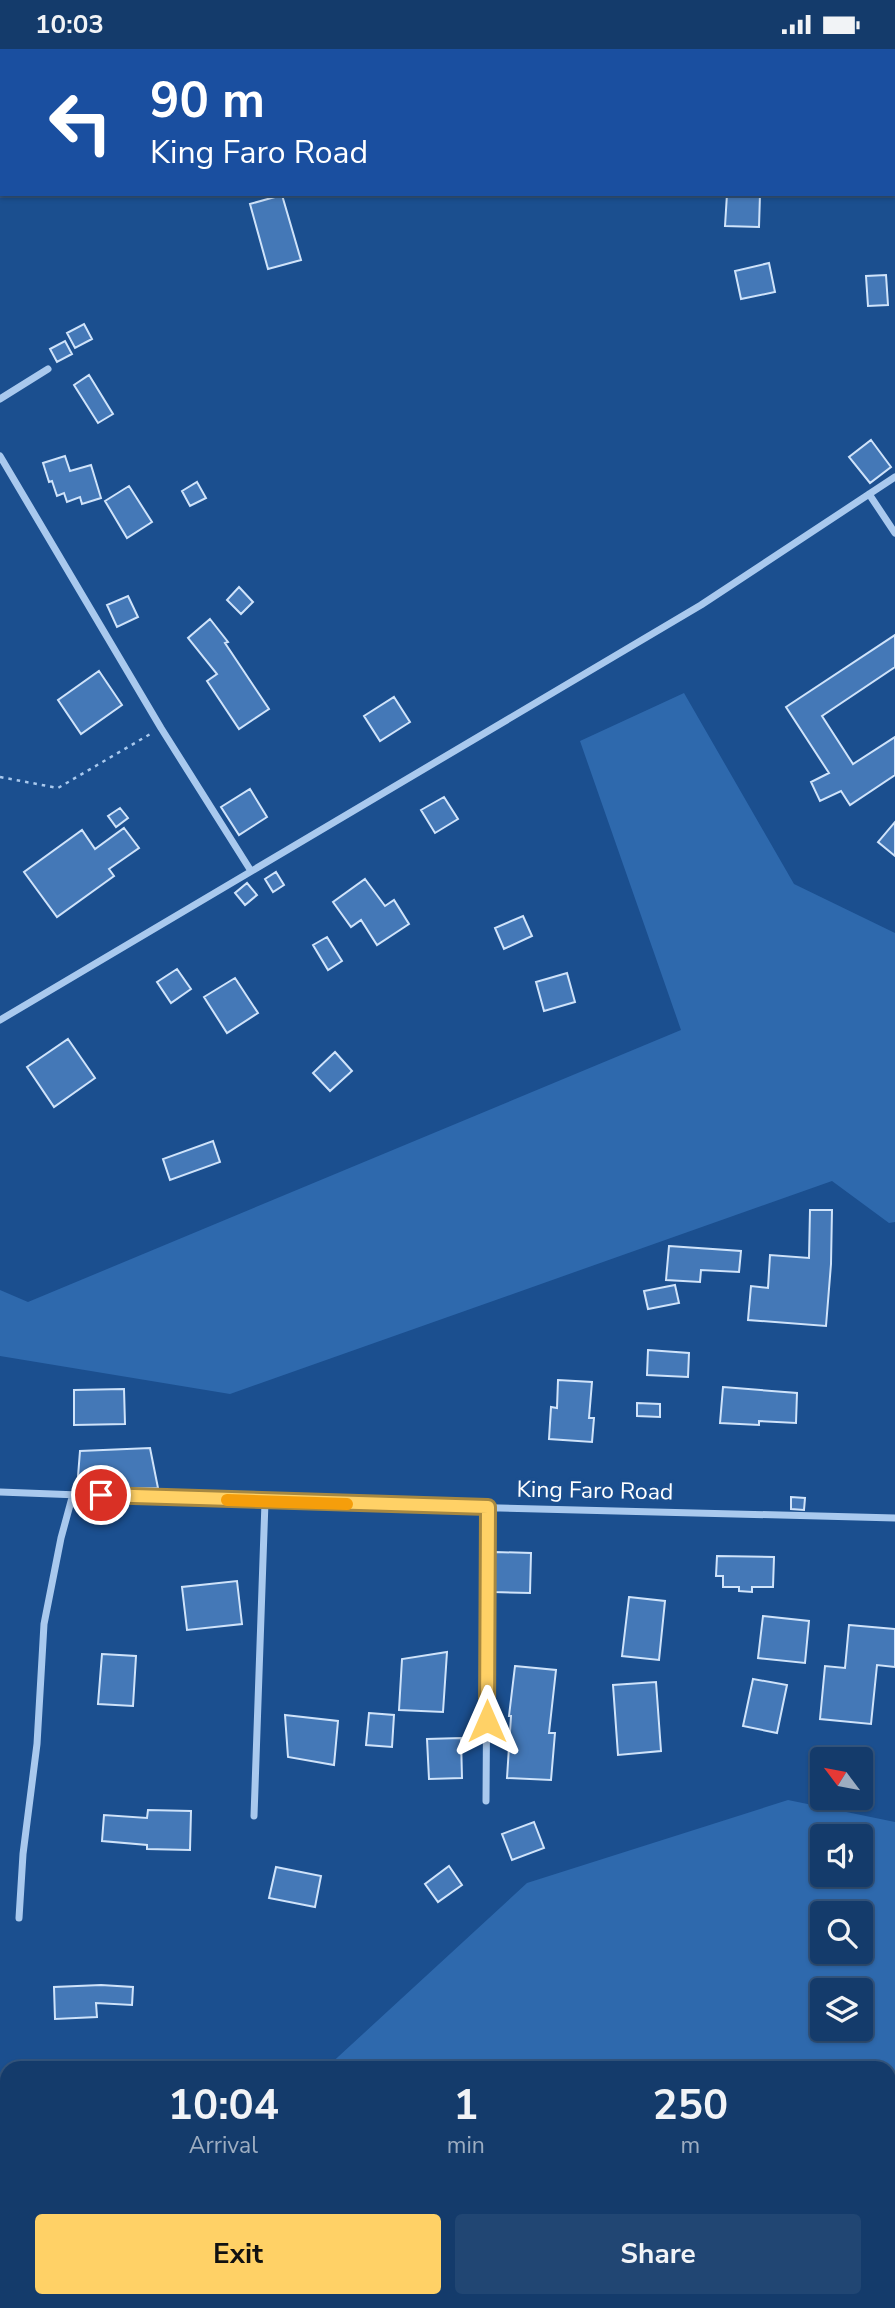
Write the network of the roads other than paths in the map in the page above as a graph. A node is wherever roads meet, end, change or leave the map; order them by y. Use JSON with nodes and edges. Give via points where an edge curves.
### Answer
{"nodes":[{"id":1,"x":48,"y":369,"type":"dead end"},
{"id":2,"x":0,"y":398,"type":"edge"},
{"id":3,"x":0,"y":456,"type":"edge"},
{"id":4,"x":895,"y":477,"type":"edge"},
{"id":5,"x":869,"y":494,"type":"junction"},
{"id":6,"x":895,"y":533,"type":"edge"},
{"id":7,"x":251,"y":871,"type":"junction"},
{"id":8,"x":0,"y":1020,"type":"edge"},
{"id":9,"x":0,"y":1492,"type":"edge"},
{"id":10,"x":74,"y":1494,"type":"junction"},
{"id":11,"x":265,"y":1502,"type":"junction"},
{"id":12,"x":488,"y":1507,"type":"junction"},
{"id":13,"x":895,"y":1518,"type":"edge"},
{"id":14,"x":486,"y":1801,"type":"dead end"},
{"id":15,"x":254,"y":1815,"type":"dead end"},
{"id":16,"x":19,"y":1918,"type":"dead end"}],
"edges":[{"from":1,"to":2,"type":"street"},
{"from":3,"to":7,"type":"street"},
{"from":4,"to":5,"type":"street"},
{"from":5,"to":6,"type":"street"},
{"from":5,"to":7,"type":"street","via":[[701,605]]},
{"from":7,"to":8,"type":"street"},
{"from":9,"to":10,"type":"street","name":"King Faro Road"},
{"from":10,"to":11,"type":"street","name":"King Faro Road"},
{"from":10,"to":16,"type":"street","via":[[44,1624]]},
{"from":11,"to":12,"type":"street","name":"King Faro Road"},
{"from":11,"to":15,"type":"street"},
{"from":12,"to":13,"type":"street","name":"King Faro Road"},
{"from":12,"to":14,"type":"street"}]}
